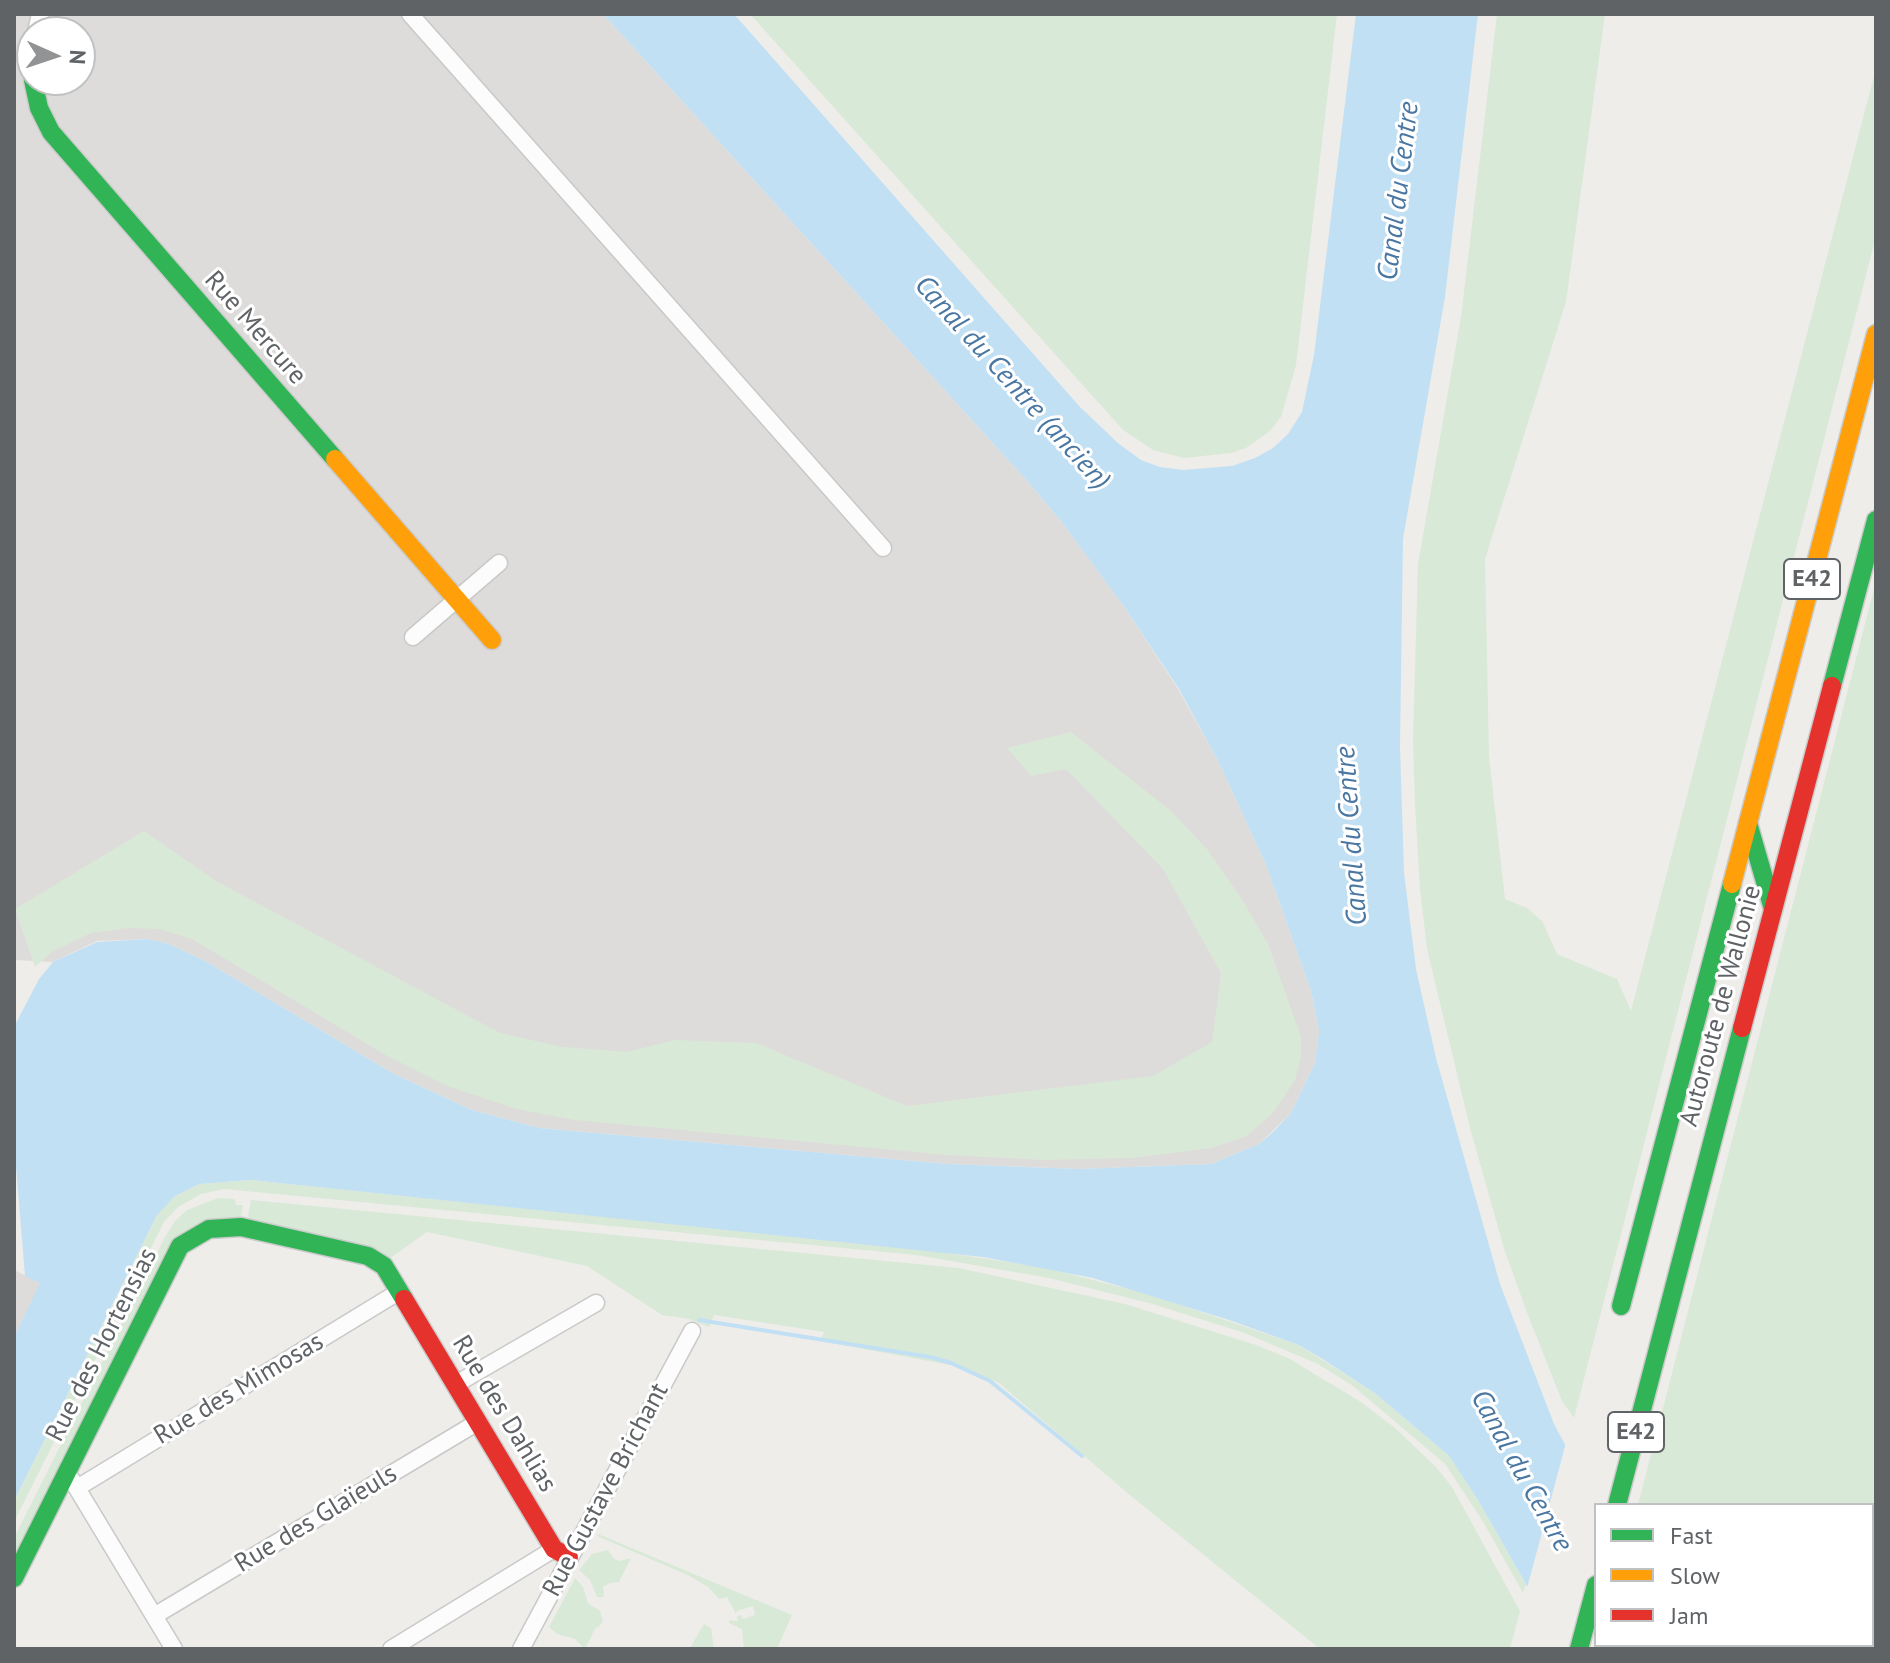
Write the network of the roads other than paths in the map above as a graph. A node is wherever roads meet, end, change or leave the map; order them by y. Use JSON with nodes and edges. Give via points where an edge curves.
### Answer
{"nodes":[{"id":1,"x":410,"y":14,"type":"edge"},
{"id":2,"x":36,"y":96,"type":"edge"},
{"id":3,"x":1876,"y":334,"type":"edge"},
{"id":4,"x":1876,"y":520,"type":"edge"},
{"id":5,"x":883,"y":548,"type":"dead end"},
{"id":6,"x":499,"y":563,"type":"dead end"},
{"id":7,"x":457,"y":600,"type":"junction"},
{"id":8,"x":413,"y":637,"type":"dead end"},
{"id":9,"x":492,"y":640,"type":"dead end"},
{"id":10,"x":1748,"y":823,"type":"junction"},
{"id":11,"x":1773,"y":910,"type":"junction"},
{"id":12,"x":400,"y":1291,"type":"junction"},
{"id":13,"x":596,"y":1303,"type":"dead end"},
{"id":14,"x":1621,"y":1306,"type":"dead end"},
{"id":15,"x":692,"y":1331,"type":"dead end"},
{"id":16,"x":456,"y":1384,"type":"junction"},
{"id":17,"x":478,"y":1422,"type":"junction"},
{"id":18,"x":67,"y":1471,"type":"junction"},
{"id":19,"x":77,"y":1488,"type":"junction"},
{"id":20,"x":1618,"y":1503,"type":"edge"},
{"id":21,"x":562,"y":1553,"type":"junction"},
{"id":22,"x":14,"y":1578,"type":"edge"},
{"id":23,"x":1594,"y":1593,"type":"edge"},
{"id":24,"x":154,"y":1616,"type":"junction"},
{"id":25,"x":174,"y":1649,"type":"edge"},
{"id":26,"x":391,"y":1649,"type":"edge"},
{"id":27,"x":521,"y":1649,"type":"edge"},
{"id":28,"x":1579,"y":1649,"type":"edge"}],
"edges":[{"from":1,"to":5,"type":"street"},
{"from":2,"to":7,"type":"main road","name":"Rue Mercure","via":[[51,132]]},
{"from":3,"to":10,"type":"main road","name":"Autoroute de Wallonie","number":"E42"},
{"from":4,"to":11,"type":"main road","name":"Autoroute de Wallonie","number":"E42"},
{"from":6,"to":7,"type":"street"},
{"from":7,"to":8,"type":"street"},
{"from":7,"to":9,"type":"main road","name":"Rue Mercure"},
{"from":10,"to":11,"type":"main road"},
{"from":10,"to":14,"type":"main road","name":"Autoroute de Wallonie","number":"E42"},
{"from":11,"to":20,"type":"main road","name":"Autoroute de Wallonie","number":"E42"},
{"from":12,"to":16,"type":"main road","name":"Rue des Dahlias"},
{"from":12,"to":18,"type":"main road","name":"Rue des Hortensias","via":[[384,1266],[368,1256],[241,1227],[209,1229],[180,1246]]},
{"from":12,"to":19,"type":"street","name":"Rue des Mimosas"},
{"from":13,"to":16,"type":"street"},
{"from":15,"to":21,"type":"street","name":"Rue Gustave Brichant"},
{"from":16,"to":17,"type":"main road","name":"Rue des Dahlias"},
{"from":17,"to":21,"type":"main road","name":"Rue des Dahlias"},
{"from":17,"to":24,"type":"street","name":"Rue des Glaïeuls"},
{"from":18,"to":19,"type":"street"},
{"from":18,"to":22,"type":"main road","name":"Rue des Hortensias"},
{"from":19,"to":24,"type":"street"},
{"from":21,"to":26,"type":"street"},
{"from":21,"to":27,"type":"street","name":"Rue Gustave Brichant"},
{"from":23,"to":28,"type":"main road"},
{"from":24,"to":25,"type":"street"}]}
